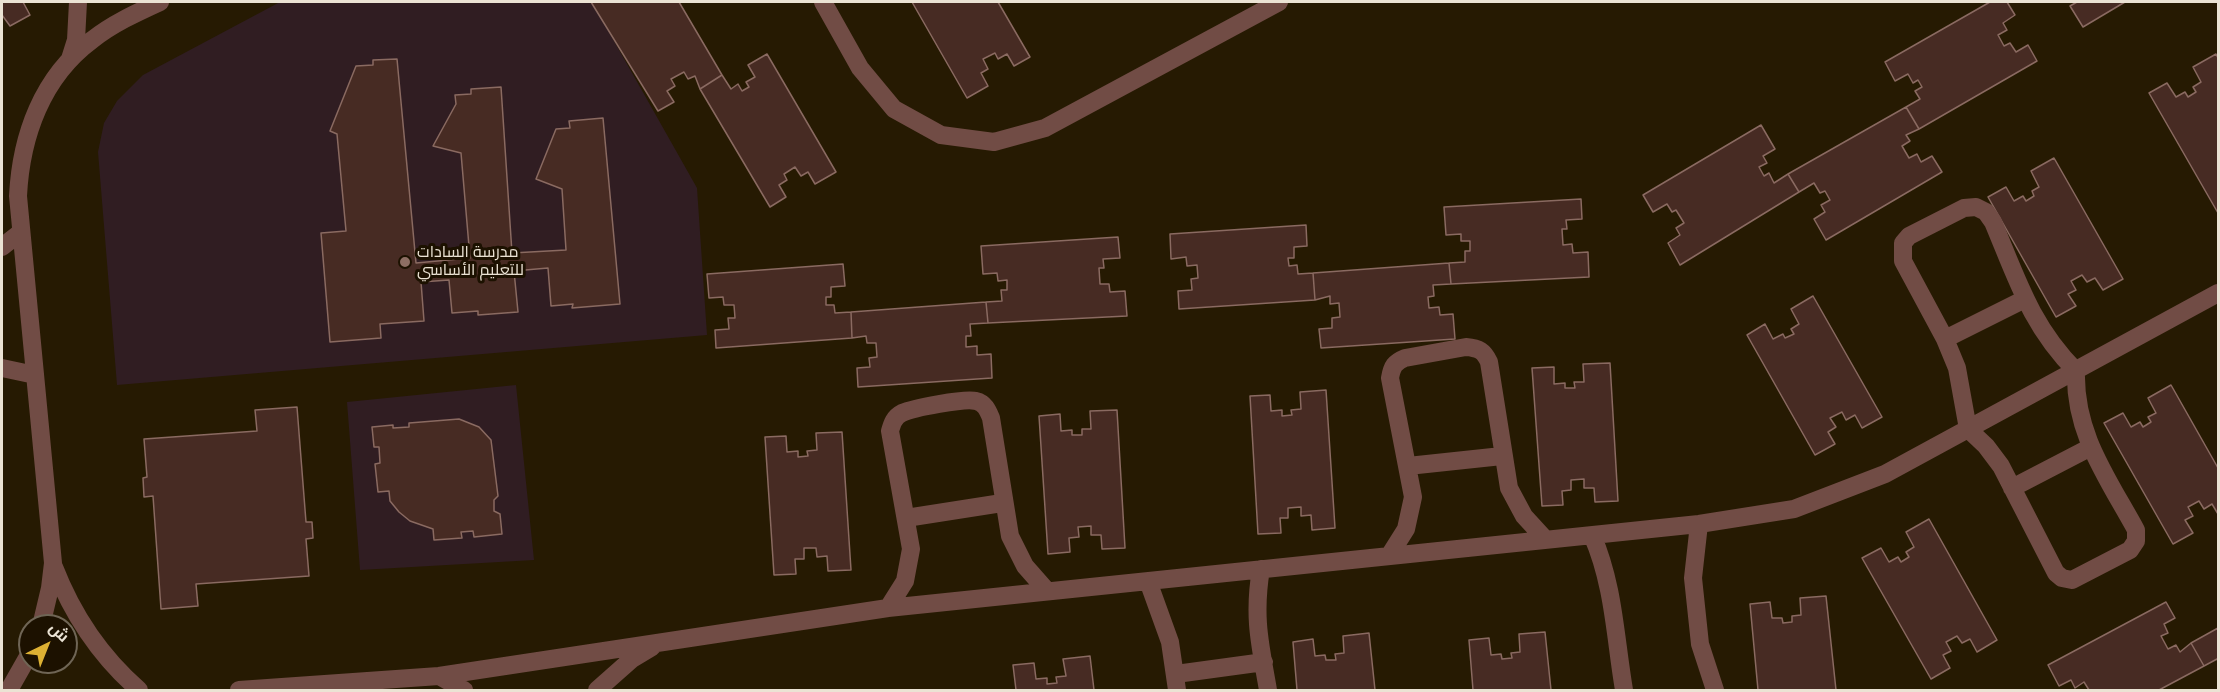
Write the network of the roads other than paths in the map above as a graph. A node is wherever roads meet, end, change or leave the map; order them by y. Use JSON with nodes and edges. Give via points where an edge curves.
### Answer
{"nodes":[{"id":1,"x":78,"y":2,"type":"edge"},
{"id":2,"x":160,"y":2,"type":"edge"},
{"id":3,"x":823,"y":2,"type":"edge"},
{"id":4,"x":1279,"y":2,"type":"edge"},
{"id":5,"x":70,"y":60,"type":"junction"},
{"id":6,"x":21,"y":232,"type":"junction"},
{"id":7,"x":2,"y":247,"type":"edge"},
{"id":8,"x":2218,"y":293,"type":"edge"},
{"id":9,"x":2025,"y":299,"type":"junction"},
{"id":10,"x":1946,"y":339,"type":"junction"},
{"id":11,"x":2,"y":368,"type":"edge"},
{"id":12,"x":2076,"y":371,"type":"junction"},
{"id":13,"x":35,"y":375,"type":"junction"},
{"id":14,"x":1968,"y":429,"type":"junction"},
{"id":15,"x":2091,"y":447,"type":"junction"},
{"id":16,"x":1502,"y":456,"type":"junction"},
{"id":17,"x":1408,"y":466,"type":"junction"},
{"id":18,"x":2012,"y":488,"type":"junction"},
{"id":19,"x":1002,"y":503,"type":"junction"},
{"id":20,"x":906,"y":518,"type":"junction"},
{"id":21,"x":1699,"y":524,"type":"junction"},
{"id":22,"x":1592,"y":535,"type":"junction"},
{"id":23,"x":1546,"y":540,"type":"junction"},
{"id":24,"x":1389,"y":556,"type":"junction"},
{"id":25,"x":52,"y":563,"type":"junction"},
{"id":26,"x":1261,"y":569,"type":"junction"},
{"id":27,"x":1148,"y":581,"type":"junction"},
{"id":28,"x":1047,"y":591,"type":"junction"},
{"id":29,"x":888,"y":608,"type":"junction"},
{"id":30,"x":43,"y":614,"type":"edge"},
{"id":31,"x":660,"y":643,"type":"junction"},
{"id":32,"x":1263,"y":662,"type":"junction"},
{"id":33,"x":18,"y":674,"type":"edge"},
{"id":34,"x":439,"y":676,"type":"junction"},
{"id":35,"x":1176,"y":682,"type":"edge"},
{"id":36,"x":9,"y":690,"type":"edge"},
{"id":37,"x":139,"y":690,"type":"edge"},
{"id":38,"x":239,"y":690,"type":"edge"},
{"id":39,"x":464,"y":690,"type":"edge"},
{"id":40,"x":597,"y":690,"type":"edge"},
{"id":41,"x":1268,"y":690,"type":"edge"},
{"id":42,"x":1624,"y":690,"type":"edge"},
{"id":43,"x":1715,"y":690,"type":"edge"}],
"edges":[{"from":1,"to":5,"type":"street"},
{"from":2,"to":5,"type":"street","via":[[91,40]]},
{"from":3,"to":4,"type":"street","via":[[860,68],[894,109],[941,135],[994,142],[1045,128]]},
{"from":5,"to":6,"type":"street","via":[[36,109],[26,137],[19,166]]},
{"from":6,"to":7,"type":"street"},
{"from":6,"to":13,"type":"street"},
{"from":8,"to":12,"type":"street"},
{"from":9,"to":10,"type":"street"},
{"from":9,"to":10,"type":"street","via":[[1986,212],[1976,207],[1964,208],[1918,231],[1903,243],[1903,261]]},
{"from":9,"to":12,"type":"street","via":[[2055,350]]},
{"from":10,"to":14,"type":"street","via":[[1957,368]]},
{"from":11,"to":13,"type":"street"},
{"from":12,"to":14,"type":"street"},
{"from":12,"to":15,"type":"street","via":[[2081,423]]},
{"from":13,"to":25,"type":"street"},
{"from":14,"to":18,"type":"street","via":[[2001,466]]},
{"from":14,"to":21,"type":"street","via":[[1884,474],[1794,509]]},
{"from":15,"to":18,"type":"street"},
{"from":15,"to":18,"type":"street","via":[[2136,530],[2136,541],[2130,550],[2072,580],[2062,578]]},
{"from":16,"to":17,"type":"street"},
{"from":16,"to":17,"type":"street","via":[[1489,362],[1476,347],[1466,347],[1405,358],[1391,368]]},
{"from":16,"to":23,"type":"street","via":[[1509,488],[1524,516]]},
{"from":17,"to":24,"type":"street","via":[[1413,497],[1406,529]]},
{"from":19,"to":20,"type":"street"},
{"from":19,"to":20,"type":"street","via":[[987,407],[977,401],[954,403],[900,413],[893,421],[890,431]]},
{"from":19,"to":28,"type":"street","via":[[1010,536],[1025,566]]},
{"from":20,"to":29,"type":"street","via":[[911,549],[905,581]]},
{"from":21,"to":22,"type":"street"},
{"from":21,"to":43,"type":"street","via":[[1693,578],[1700,644]]},
{"from":22,"to":23,"type":"street"},
{"from":22,"to":42,"type":"street","via":[[1611,590]]},
{"from":23,"to":24,"type":"street"},
{"from":24,"to":26,"type":"street"},
{"from":25,"to":30,"type":"street"},
{"from":25,"to":37,"type":"street","via":[[91,639]]},
{"from":26,"to":27,"type":"street"},
{"from":26,"to":32,"type":"street","via":[[1256,600]]},
{"from":27,"to":28,"type":"street"},
{"from":27,"to":35,"type":"street","via":[[1161,611]]},
{"from":28,"to":29,"type":"street"},
{"from":29,"to":31,"type":"street"},
{"from":31,"to":34,"type":"street"},
{"from":31,"to":40,"type":"street","via":[[632,659]]},
{"from":32,"to":35,"type":"street"},
{"from":32,"to":41,"type":"street"},
{"from":33,"to":36,"type":"street"},
{"from":34,"to":38,"type":"street"},
{"from":34,"to":39,"type":"street"}]}
